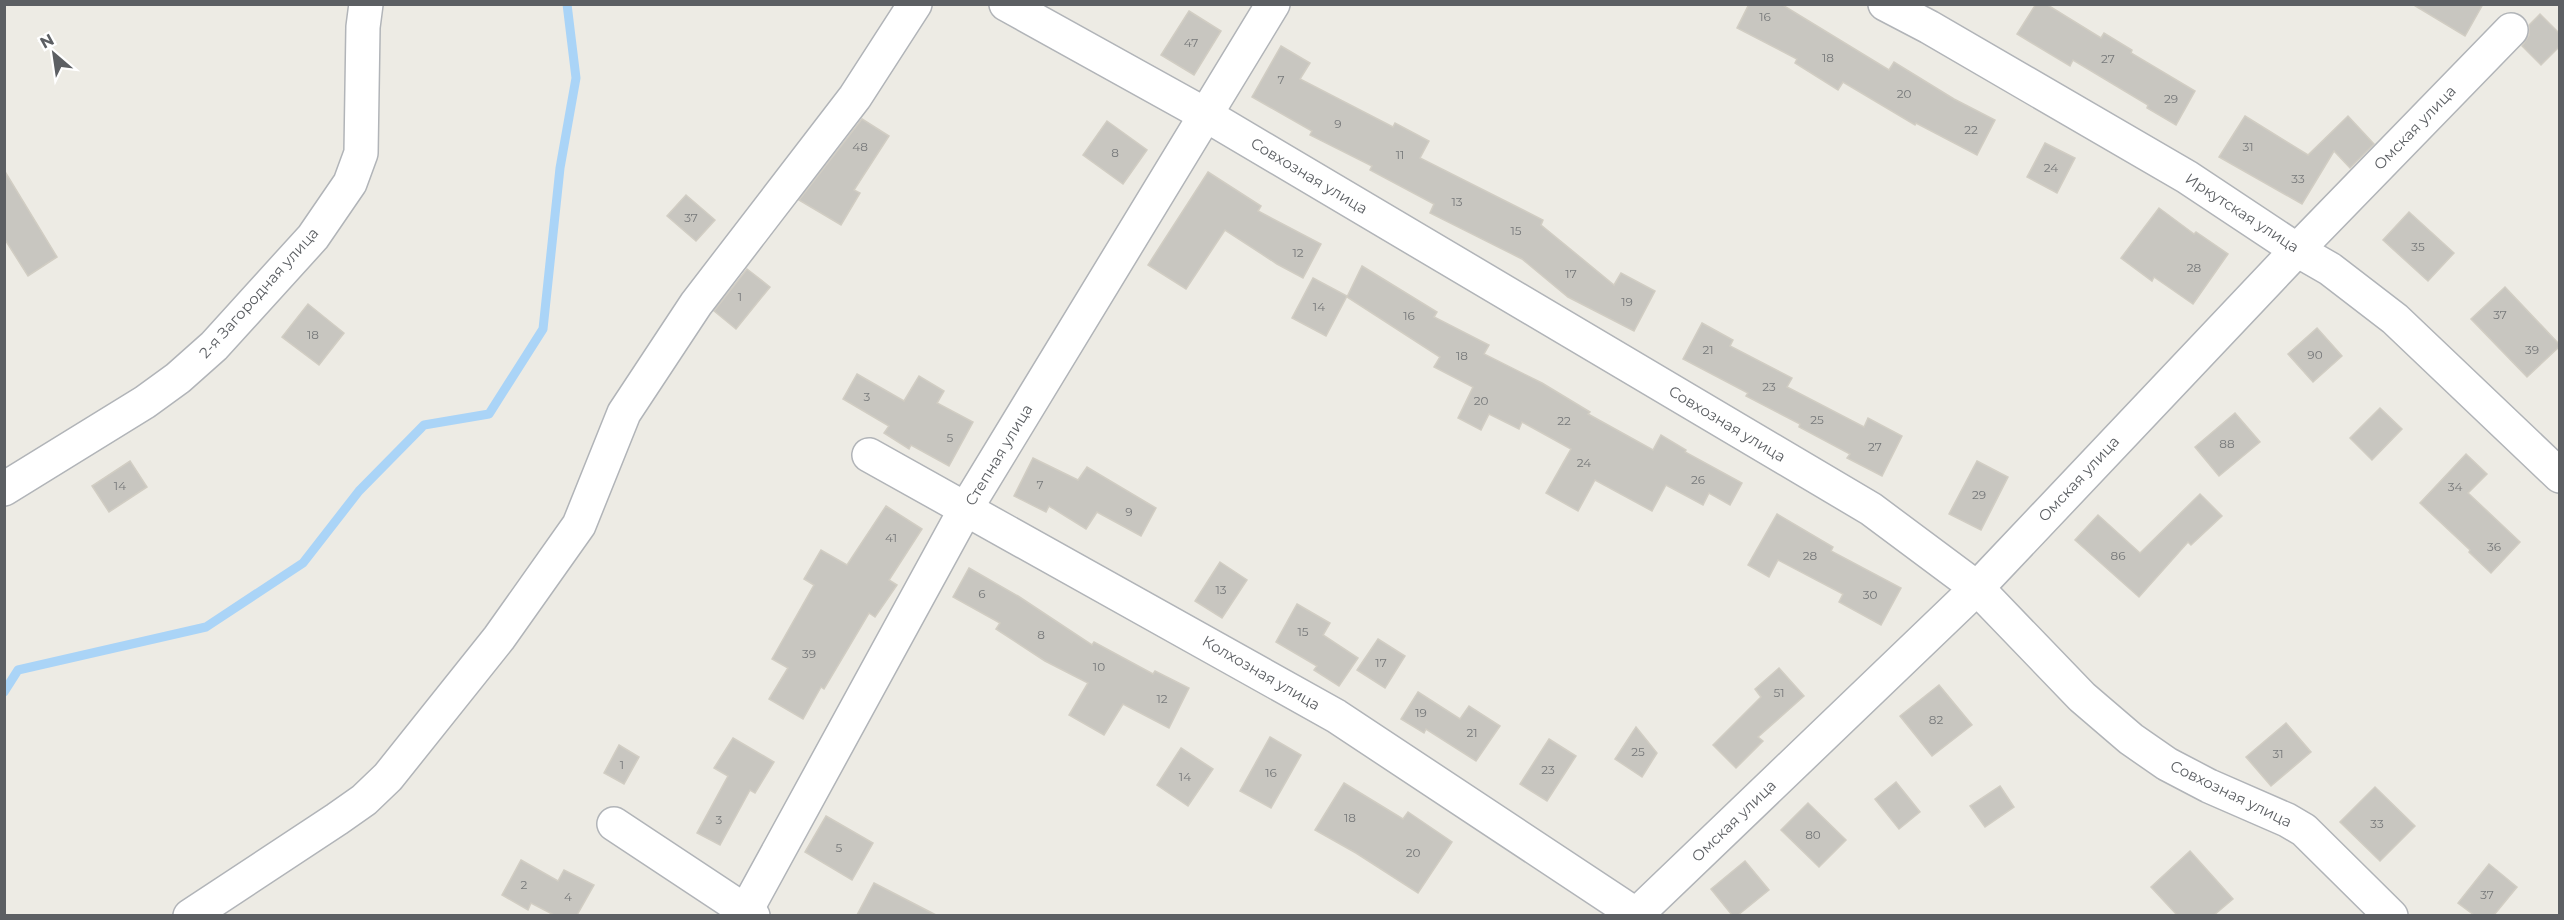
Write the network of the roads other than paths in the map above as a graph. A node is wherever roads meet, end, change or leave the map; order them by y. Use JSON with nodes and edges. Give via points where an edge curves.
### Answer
{"nodes":[{"id":1,"x":366,"y":4,"type":"edge"},
{"id":2,"x":915,"y":4,"type":"edge"},
{"id":3,"x":1006,"y":4,"type":"edge"},
{"id":4,"x":1273,"y":4,"type":"edge"},
{"id":5,"x":1885,"y":4,"type":"edge"},
{"id":6,"x":1936,"y":16,"type":"edge"},
{"id":7,"x":2511,"y":30,"type":"dead end"},
{"id":8,"x":1206,"y":115,"type":"junction"},
{"id":9,"x":2297,"y":250,"type":"junction"},
{"id":10,"x":869,"y":454,"type":"dead end"},
{"id":11,"x":2559,"y":476,"type":"edge"},
{"id":12,"x":4,"y":489,"type":"edge"},
{"id":13,"x":965,"y":510,"type":"junction"},
{"id":14,"x":1977,"y":588,"type":"junction"},
{"id":15,"x":614,"y":824,"type":"dead end"},
{"id":16,"x":747,"y":914,"type":"edge"},
{"id":17,"x":190,"y":915,"type":"edge"},
{"id":18,"x":1637,"y":915,"type":"edge"},
{"id":19,"x":2391,"y":915,"type":"edge"}],
"edges":[{"from":1,"to":12,"type":"street","name":"2-я Загородная улица","via":[[361,153],[350,183],[313,237],[214,346],[178,378],[146,402]]},
{"from":2,"to":17,"type":"street","via":[[855,97],[696,304],[624,413],[579,525],[499,638],[388,777],[364,800]]},
{"from":3,"to":8,"type":"street","name":"Совхозная улица"},
{"from":4,"to":8,"type":"street","name":"Степная улица"},
{"from":5,"to":6,"type":"street","name":"Иркутская улица"},
{"from":6,"to":9,"type":"street","name":"Иркутская улица"},
{"from":7,"to":9,"type":"street","name":"Омская улица"},
{"from":8,"to":13,"type":"street","name":"Степная улица"},
{"from":8,"to":14,"type":"street","name":"Совхозная улица","via":[[1871,509]]},
{"from":9,"to":11,"type":"street","name":"Иркутская улица","via":[[2330,269],[2395,319]]},
{"from":9,"to":14,"type":"street","name":"Омская улица"},
{"from":10,"to":13,"type":"street","name":"Колхозная улица"},
{"from":13,"to":16,"type":"street","name":"Степная улица"},
{"from":13,"to":18,"type":"street","name":"Колхозная улица","via":[[1336,716]]},
{"from":14,"to":18,"type":"street","name":"Омская улица"},
{"from":14,"to":19,"type":"street","name":"Совхозная улица","via":[[2082,697],[2131,739],[2167,764],[2304,830]]},
{"from":15,"to":16,"type":"street"}]}
